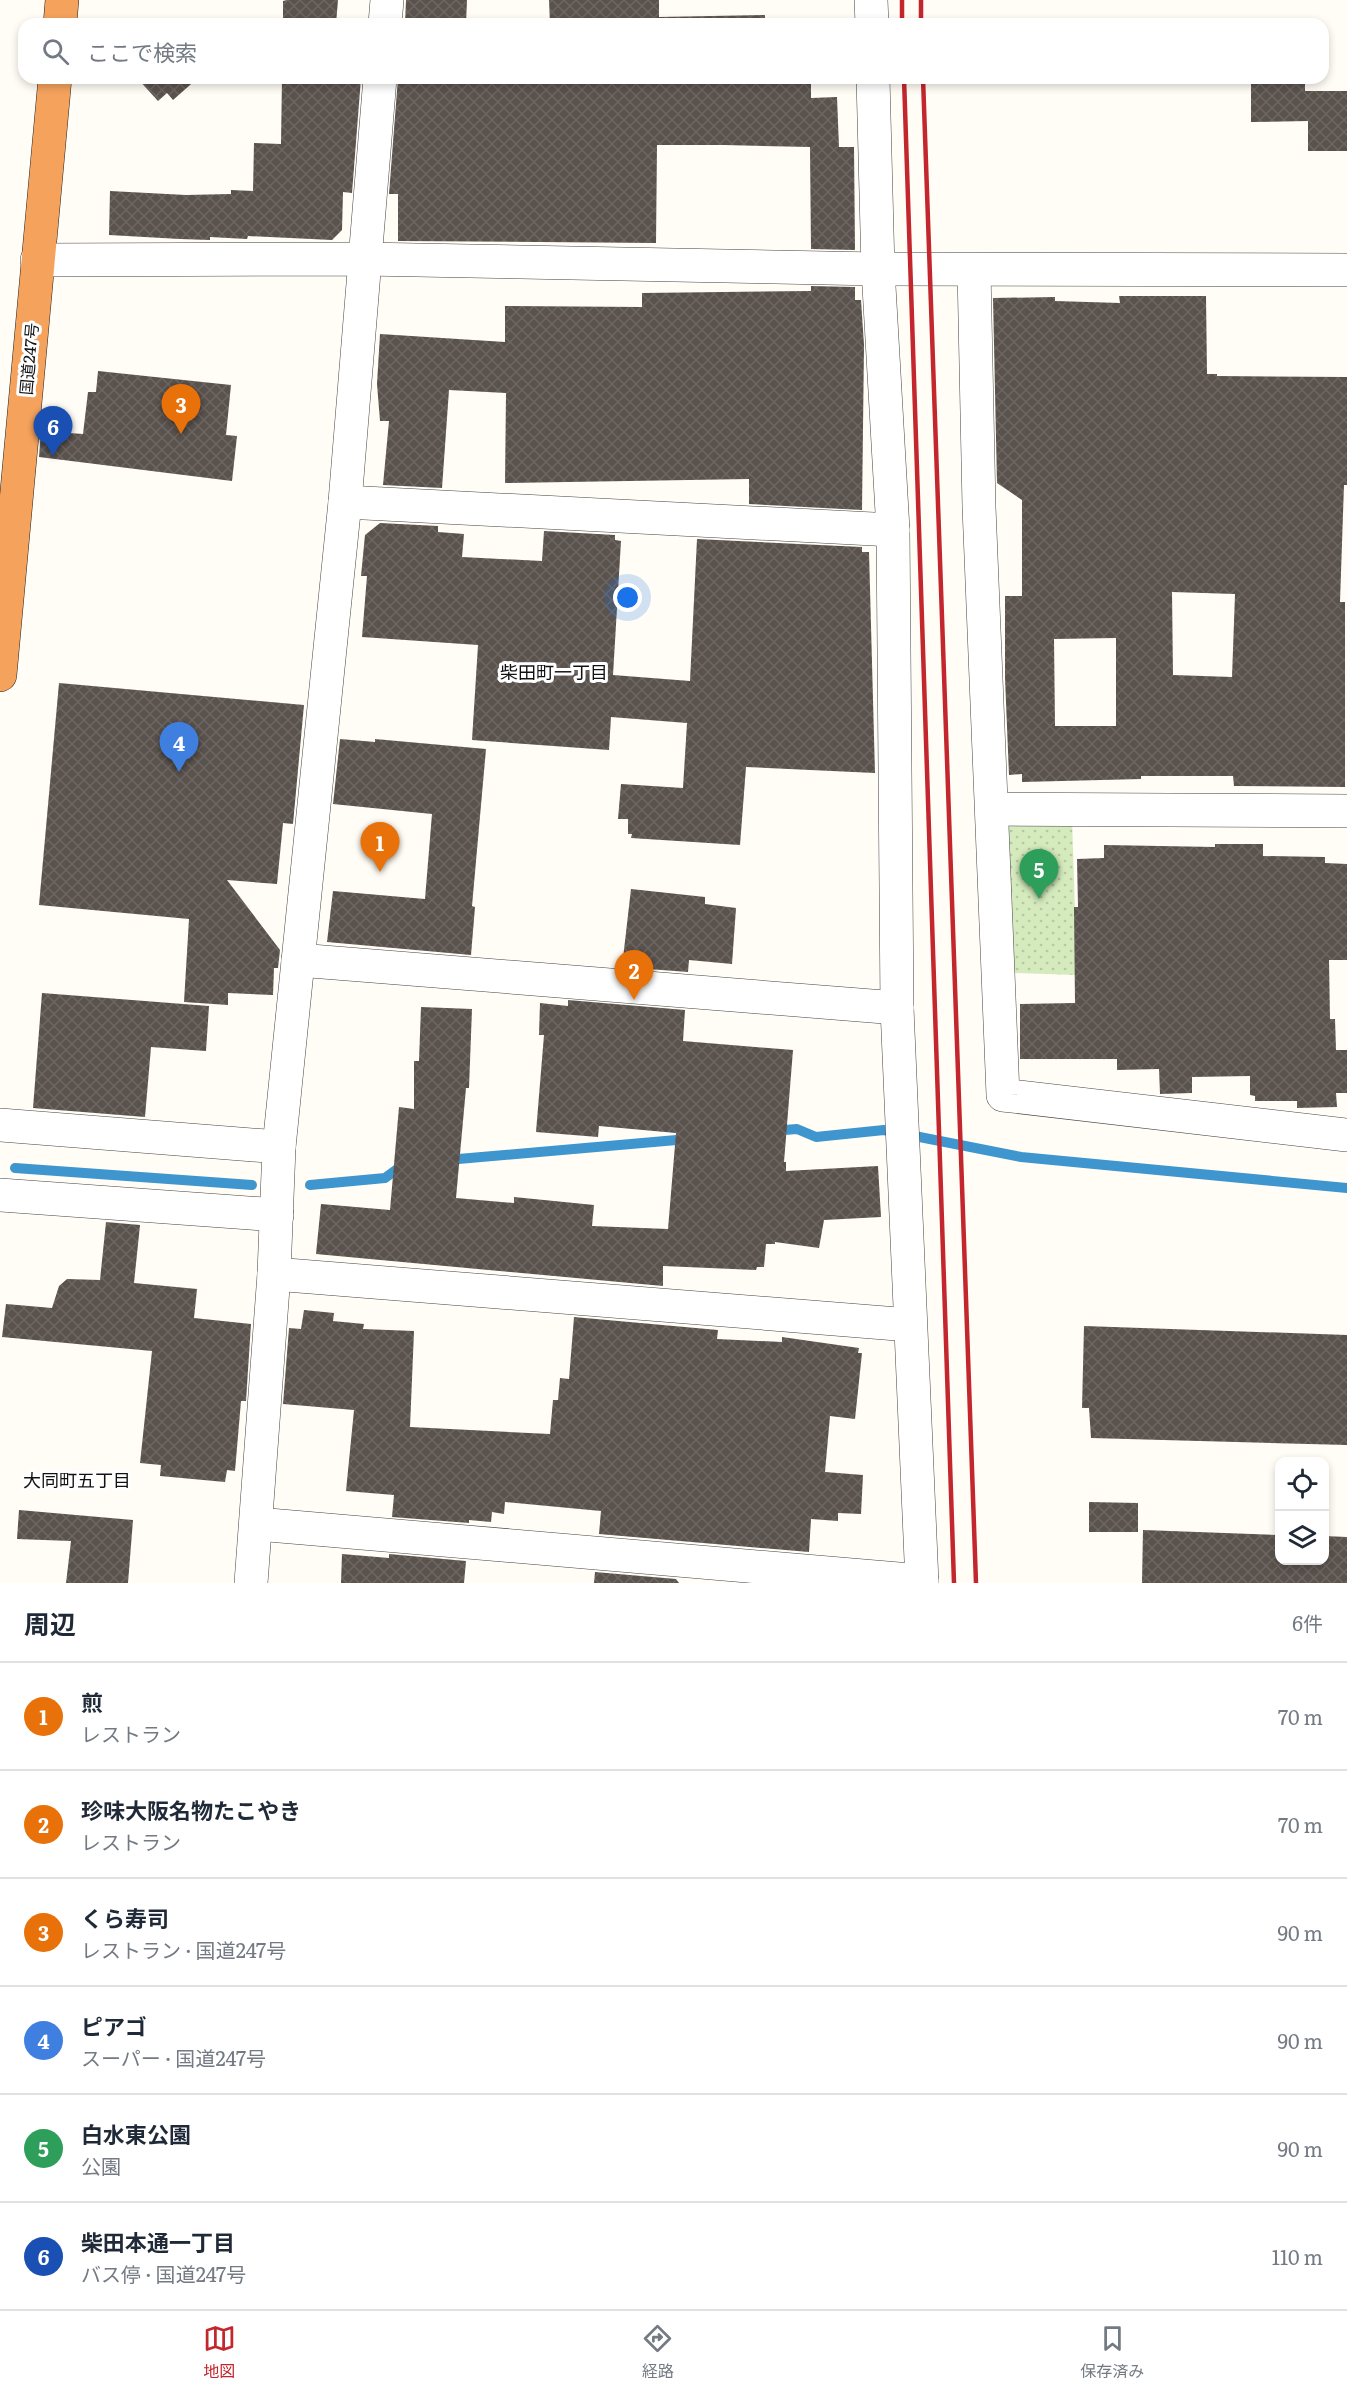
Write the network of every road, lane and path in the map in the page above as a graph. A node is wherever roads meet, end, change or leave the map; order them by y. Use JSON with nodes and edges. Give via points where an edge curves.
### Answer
{"nodes":[{"id":1,"x":62,"y":0,"type":"edge"},
{"id":2,"x":387,"y":0,"type":"edge"},
{"id":3,"x":871,"y":0,"type":"edge"},
{"id":4,"x":60,"y":18,"type":"edge"},
{"id":5,"x":386,"y":18,"type":"edge"},
{"id":6,"x":872,"y":18,"type":"edge"},
{"id":7,"x":54,"y":84,"type":"edge"},
{"id":8,"x":379,"y":84,"type":"edge"},
{"id":9,"x":873,"y":84,"type":"edge"},
{"id":10,"x":364,"y":258,"type":"junction"},
{"id":11,"x":37,"y":260,"type":"junction"},
{"id":12,"x":878,"y":269,"type":"junction"},
{"id":13,"x":974,"y":270,"type":"junction"},
{"id":14,"x":1347,"y":270,"type":"edge"},
{"id":15,"x":345,"y":502,"type":"junction"},
{"id":16,"x":893,"y":530,"type":"junction"},
{"id":17,"x":0,"y":675,"type":"edge"},
{"id":18,"x":993,"y":809,"type":"junction"},
{"id":19,"x":1347,"y":812,"type":"edge"},
{"id":20,"x":298,"y":960,"type":"junction"},
{"id":21,"x":897,"y":1008,"type":"junction"},
{"id":22,"x":0,"y":1125,"type":"edge"},
{"id":23,"x":1347,"y":1135,"type":"edge"},
{"id":24,"x":279,"y":1147,"type":"junction"},
{"id":25,"x":0,"y":1195,"type":"edge"},
{"id":26,"x":277,"y":1215,"type":"junction"},
{"id":27,"x":274,"y":1274,"type":"junction"},
{"id":28,"x":910,"y":1325,"type":"junction"},
{"id":29,"x":257,"y":1524,"type":"junction"},
{"id":30,"x":922,"y":1582,"type":"edge"},
{"id":31,"x":251,"y":1583,"type":"edge"}],
"edges":[{"from":1,"to":4,"type":"highway"},
{"from":2,"to":5,"type":"street"},
{"from":3,"to":6,"type":"street"},
{"from":7,"to":11,"type":"highway","name":"国道247号"},
{"from":8,"to":10,"type":"street"},
{"from":9,"to":12,"type":"street"},
{"from":10,"to":11,"type":"street"},
{"from":10,"to":12,"type":"street"},
{"from":10,"to":15,"type":"street"},
{"from":11,"to":17,"type":"highway","name":"国道247号"},
{"from":12,"to":13,"type":"street"},
{"from":12,"to":16,"type":"street"},
{"from":13,"to":14,"type":"street"},
{"from":13,"to":18,"type":"street"},
{"from":15,"to":16,"type":"street"},
{"from":15,"to":20,"type":"street"},
{"from":16,"to":21,"type":"street"},
{"from":18,"to":19,"type":"street"},
{"from":18,"to":23,"type":"street","via":[[1003,1095]]},
{"from":20,"to":21,"type":"street"},
{"from":20,"to":24,"type":"street"},
{"from":21,"to":28,"type":"street"},
{"from":22,"to":24,"type":"street"},
{"from":24,"to":26,"type":"street"},
{"from":25,"to":26,"type":"street"},
{"from":26,"to":27,"type":"street"},
{"from":27,"to":28,"type":"street"},
{"from":27,"to":29,"type":"street"},
{"from":28,"to":30,"type":"street"},
{"from":29,"to":30,"type":"street"},
{"from":29,"to":31,"type":"street"}]}
